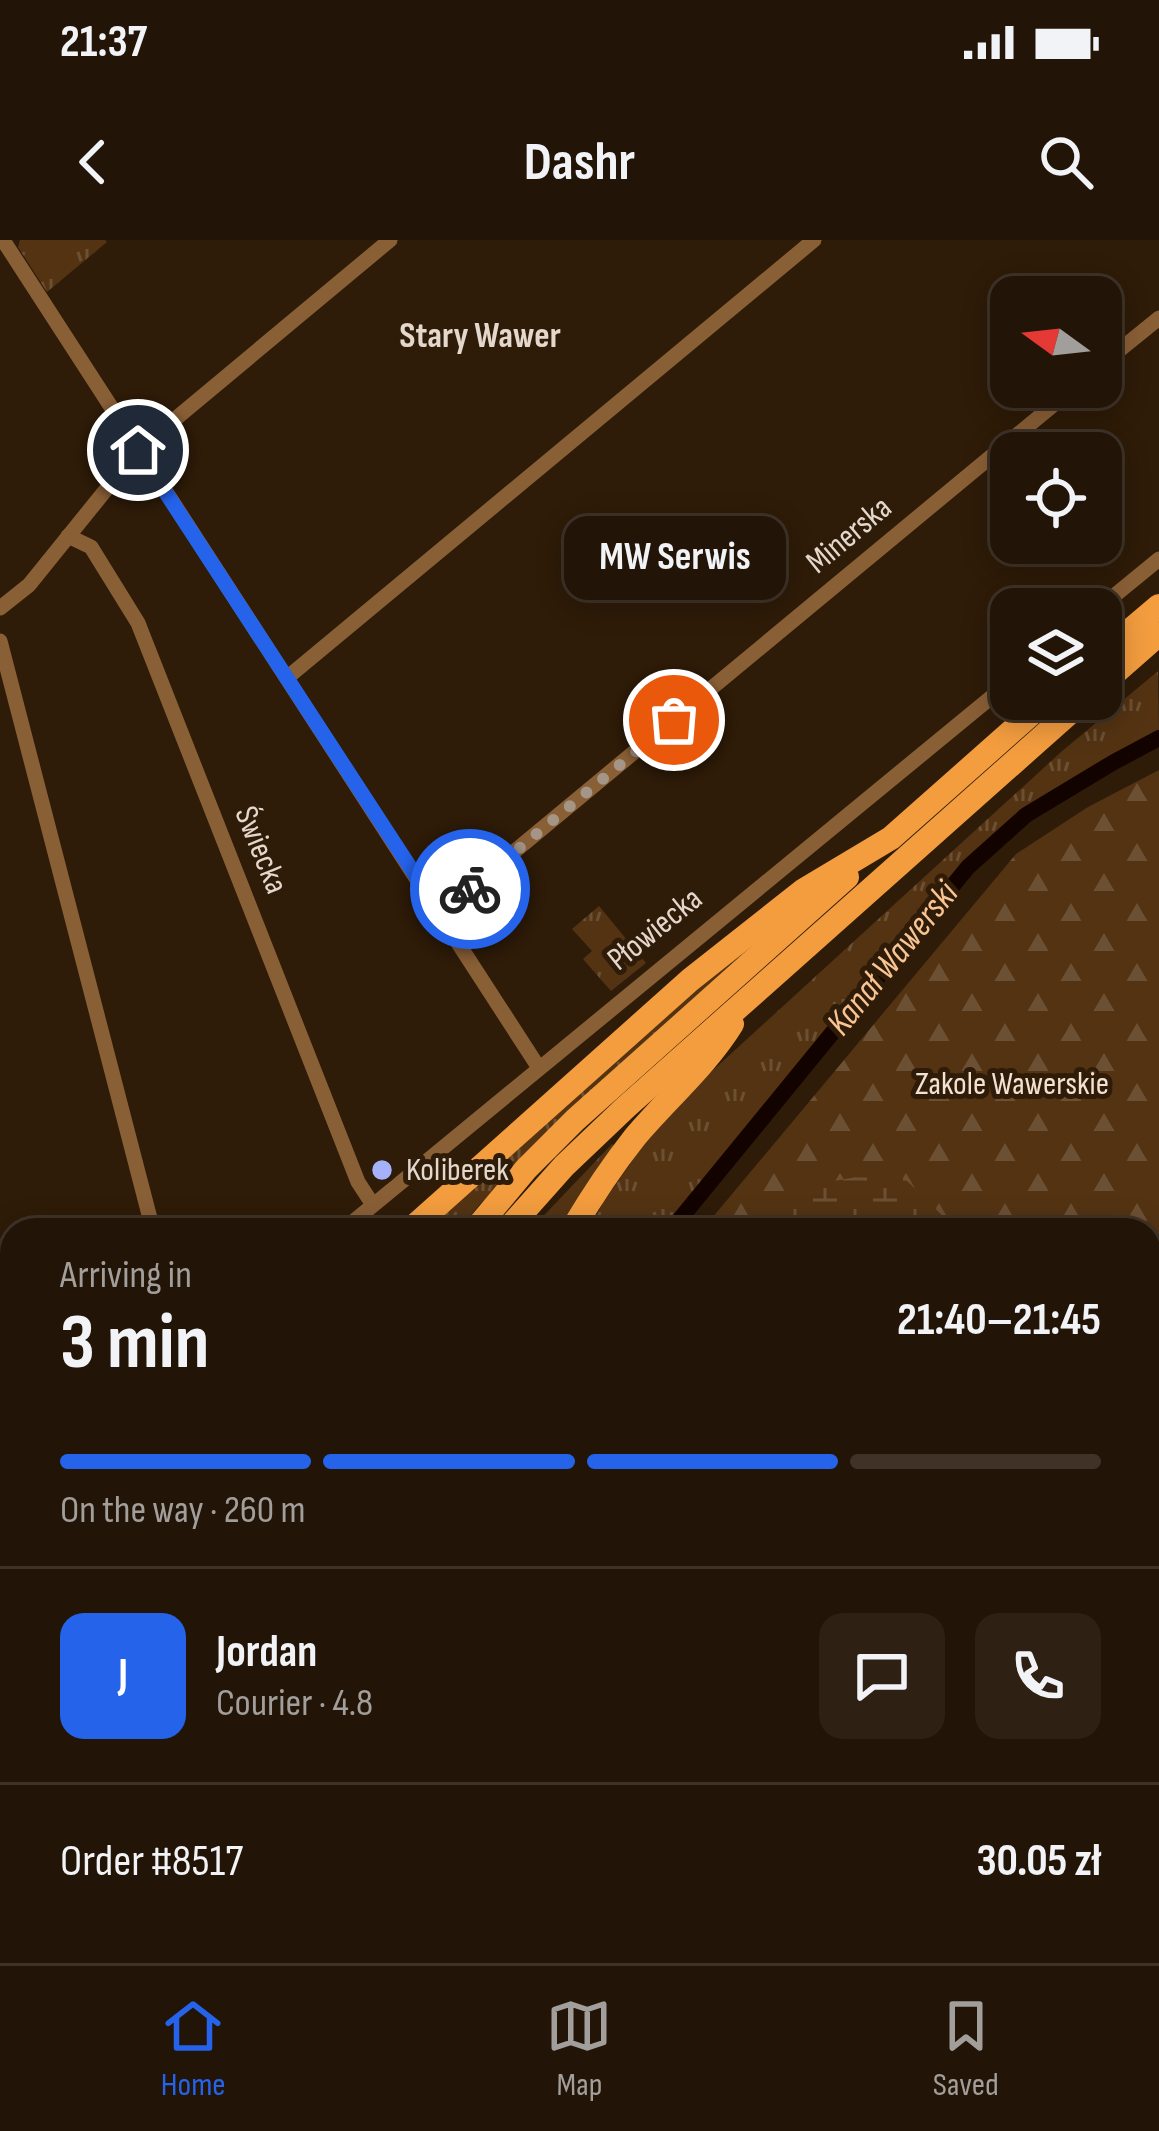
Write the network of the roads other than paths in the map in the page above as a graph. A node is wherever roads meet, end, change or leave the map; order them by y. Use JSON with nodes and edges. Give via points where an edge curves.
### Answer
{"nodes":[{"id":1,"x":3,"y":240,"type":"edge"},
{"id":2,"x":390,"y":240,"type":"edge"},
{"id":3,"x":814,"y":240,"type":"edge"},
{"id":4,"x":1159,"y":318,"type":"edge"},
{"id":5,"x":1122,"y":348,"type":"edge"},
{"id":6,"x":1050,"y":408,"type":"edge"},
{"id":7,"x":138,"y":450,"type":"junction"},
{"id":8,"x":68,"y":536,"type":"junction"},
{"id":9,"x":1159,"y":559,"type":"edge"},
{"id":10,"x":1122,"y":589,"type":"edge"},
{"id":11,"x":1159,"y":606,"type":"edge"},
{"id":12,"x":0,"y":608,"type":"edge"},
{"id":13,"x":1159,"y":634,"type":"edge"},
{"id":14,"x":1122,"y":637,"type":"edge"},
{"id":15,"x":0,"y":641,"type":"edge"},
{"id":16,"x":1122,"y":667,"type":"edge"},
{"id":17,"x":288,"y":676,"type":"junction"},
{"id":18,"x":990,"y":697,"type":"edge"},
{"id":19,"x":1024,"y":720,"type":"edge"},
{"id":20,"x":1061,"y":720,"type":"edge"},
{"id":21,"x":891,"y":838,"type":"junction"},
{"id":22,"x":440,"y":913,"type":"junction"},
{"id":23,"x":745,"y":1001,"type":"junction"},
{"id":24,"x":539,"y":1068,"type":"junction"},
{"id":25,"x":373,"y":1205,"type":"junction"},
{"id":26,"x":151,"y":1218,"type":"edge"},
{"id":27,"x":357,"y":1218,"type":"edge"},
{"id":28,"x":423,"y":1218,"type":"edge"},
{"id":29,"x":485,"y":1218,"type":"edge"},
{"id":30,"x":518,"y":1218,"type":"edge"},
{"id":31,"x":580,"y":1218,"type":"edge"}],
"edges":[{"from":1,"to":7,"type":"street"},
{"from":2,"to":7,"type":"street"},
{"from":3,"to":17,"type":"street"},
{"from":4,"to":5,"type":"street"},
{"from":6,"to":22,"type":"street","name":"Minerska"},
{"from":7,"to":8,"type":"street"},
{"from":7,"to":17,"type":"street"},
{"from":8,"to":12,"type":"street"},
{"from":8,"to":25,"type":"street","name":"Świecka","via":[[91,548],[139,623]]},
{"from":9,"to":10,"type":"street"},
{"from":11,"to":14,"type":"main road"},
{"from":13,"to":16,"type":"main road"},
{"from":15,"to":26,"type":"street"},
{"from":17,"to":22,"type":"street"},
{"from":18,"to":24,"type":"street","name":"Płowiecka"},
{"from":19,"to":21,"type":"main road","name":"Płowiecka"},
{"from":20,"to":23,"type":"main road"},
{"from":21,"to":28,"type":"main road","name":"Płowiecka","via":[[804,890],[723,953]]},
{"from":21,"to":29,"type":"main road","via":[[575,1120]]},
{"from":22,"to":24,"type":"street"},
{"from":23,"to":30,"type":"main road","via":[[578,1152]]},
{"from":23,"to":31,"type":"main road","via":[[717,1048],[633,1140]]},
{"from":24,"to":25,"type":"street","name":"Płowiecka"},
{"from":25,"to":27,"type":"street","name":"Płowiecka"}]}
